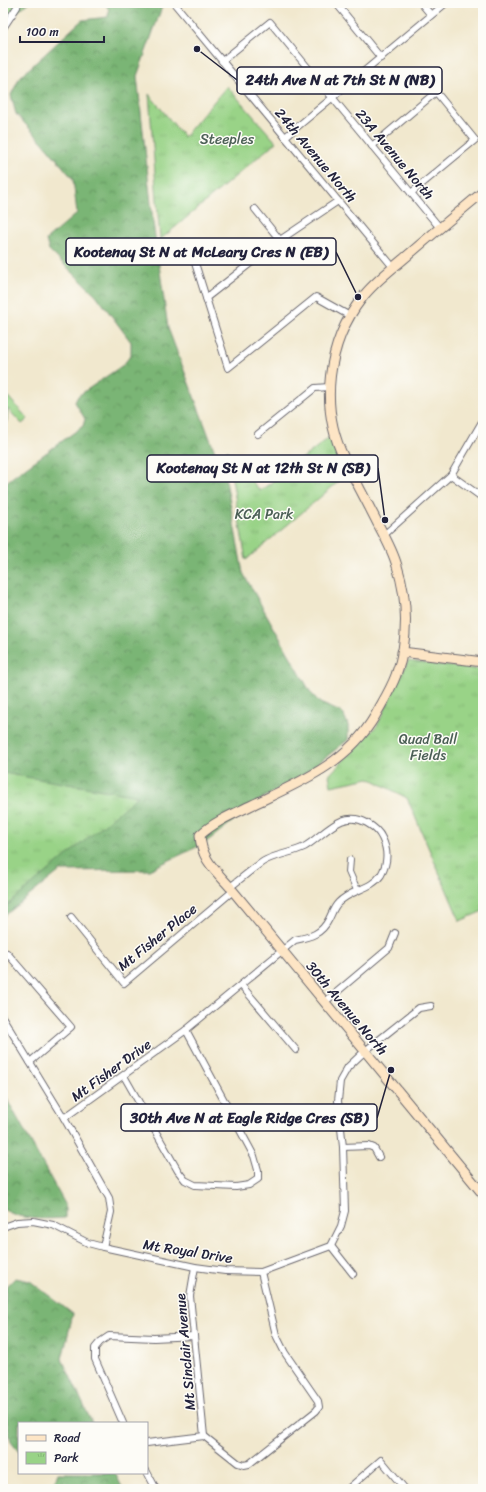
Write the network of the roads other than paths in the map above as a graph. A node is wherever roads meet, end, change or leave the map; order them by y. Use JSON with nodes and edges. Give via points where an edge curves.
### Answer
{"nodes":[{"id":1,"x":18,"y":3,"type":"edge"},
{"id":2,"x":336,"y":3,"type":"edge"},
{"id":3,"x":421,"y":3,"type":"edge"},
{"id":4,"x":446,"y":3,"type":"edge"},
{"id":5,"x":178,"y":4,"type":"edge"},
{"id":6,"x":431,"y":15,"type":"junction"},
{"id":7,"x":3,"y":28,"type":"edge"},
{"id":8,"x":381,"y":58,"type":"junction"},
{"id":9,"x":222,"y":61,"type":"junction"},
{"id":10,"x":332,"y":98,"type":"junction"},
{"id":11,"x":285,"y":137,"type":"junction"},
{"id":12,"x":372,"y":146,"type":"junction"},
{"id":13,"x":483,"y":192,"type":"edge"},
{"id":14,"x":411,"y":193,"type":"junction"},
{"id":15,"x":338,"y":201,"type":"junction"},
{"id":16,"x":255,"y":209,"type":"dead end"},
{"id":17,"x":440,"y":228,"type":"junction"},
{"id":18,"x":280,"y":240,"type":"junction"},
{"id":19,"x":195,"y":263,"type":"dead end"},
{"id":20,"x":393,"y":267,"type":"junction"},
{"id":21,"x":206,"y":298,"type":"junction"},
{"id":22,"x":350,"y":316,"type":"junction"},
{"id":23,"x":329,"y":387,"type":"junction"},
{"id":24,"x":483,"y":420,"type":"edge"},
{"id":25,"x":258,"y":434,"type":"dead end"},
{"id":26,"x":451,"y":475,"type":"junction"},
{"id":27,"x":483,"y":498,"type":"edge"},
{"id":28,"x":384,"y":535,"type":"junction"},
{"id":29,"x":402,"y":652,"type":"junction"},
{"id":30,"x":483,"y":662,"type":"edge"},
{"id":31,"x":350,"y":860,"type":"dead end"},
{"id":32,"x":231,"y":889,"type":"junction"},
{"id":33,"x":357,"y":890,"type":"junction"},
{"id":34,"x":71,"y":917,"type":"dead end"},
{"id":35,"x":395,"y":933,"type":"dead end"},
{"id":36,"x":282,"y":951,"type":"junction"},
{"id":37,"x":3,"y":956,"type":"edge"},
{"id":38,"x":241,"y":985,"type":"junction"},
{"id":39,"x":325,"y":1002,"type":"junction"},
{"id":40,"x":431,"y":1006,"type":"dead end"},
{"id":41,"x":3,"y":1018,"type":"edge"},
{"id":42,"x":186,"y":1030,"type":"junction"},
{"id":43,"x":296,"y":1050,"type":"dead end"},
{"id":44,"x":365,"y":1051,"type":"junction"},
{"id":45,"x":30,"y":1062,"type":"junction"},
{"id":46,"x":124,"y":1076,"type":"junction"},
{"id":47,"x":64,"y":1118,"type":"junction"},
{"id":48,"x":343,"y":1147,"type":"junction"},
{"id":49,"x":380,"y":1156,"type":"dead end"},
{"id":50,"x":483,"y":1194,"type":"edge"},
{"id":51,"x":3,"y":1227,"type":"edge"},
{"id":52,"x":331,"y":1246,"type":"junction"},
{"id":53,"x":103,"y":1247,"type":"junction"},
{"id":54,"x":195,"y":1267,"type":"junction"},
{"id":55,"x":261,"y":1272,"type":"junction"},
{"id":56,"x":353,"y":1274,"type":"dead end"},
{"id":57,"x":194,"y":1336,"type":"junction"},
{"id":58,"x":123,"y":1422,"type":"edge"},
{"id":59,"x":204,"y":1436,"type":"junction"},
{"id":60,"x":148,"y":1443,"type":"edge"},
{"id":61,"x":148,"y":1474,"type":"edge"},
{"id":62,"x":156,"y":1489,"type":"edge"},
{"id":63,"x":348,"y":1489,"type":"edge"},
{"id":64,"x":405,"y":1489,"type":"edge"}],
"edges":[{"from":1,"to":7,"type":"street"},
{"from":2,"to":8,"type":"street"},
{"from":3,"to":6,"type":"street"},
{"from":4,"to":6,"type":"street"},
{"from":5,"to":9,"type":"street","name":"24th Avenue North"},
{"from":6,"to":8,"type":"street"},
{"from":8,"to":10,"type":"street"},
{"from":9,"to":10,"type":"street","name":"23A Avenue North","via":[[270,22]]},
{"from":9,"to":11,"type":"street","name":"24th Avenue North"},
{"from":10,"to":11,"type":"street"},
{"from":10,"to":12,"type":"street","name":"23A Avenue North"},
{"from":11,"to":15,"type":"street","name":"24th Avenue North"},
{"from":12,"to":14,"type":"street","name":"23A Avenue North"},
{"from":12,"to":14,"type":"street","via":[[436,92],[475,140]]},
{"from":13,"to":17,"type":"street"},
{"from":14,"to":17,"type":"street","name":"23A Avenue North"},
{"from":15,"to":18,"type":"street"},
{"from":15,"to":20,"type":"street","name":"24th Avenue North"},
{"from":16,"to":18,"type":"street"},
{"from":17,"to":20,"type":"street"},
{"from":18,"to":21,"type":"street"},
{"from":19,"to":21,"type":"street"},
{"from":20,"to":22,"type":"street","via":[[362,298]]},
{"from":21,"to":22,"type":"street","via":[[228,368],[316,297]]},
{"from":22,"to":23,"type":"street","via":[[339,338]]},
{"from":23,"to":25,"type":"street","via":[[315,388]]},
{"from":23,"to":28,"type":"street","via":[[334,429],[343,456]]},
{"from":24,"to":26,"type":"street"},
{"from":26,"to":27,"type":"street"},
{"from":26,"to":28,"type":"street"},
{"from":28,"to":29,"type":"street","via":[[397,564],[404,596],[405,625]]},
{"from":29,"to":30,"type":"street"},
{"from":29,"to":32,"type":"street","name":"30th Avenue North","via":[[396,676],[374,717],[354,743],[338,758],[309,778],[235,814],[200,835],[200,846],[205,858]]},
{"from":31,"to":33,"type":"street","via":[[349,872]]},
{"from":32,"to":33,"type":"street","name":"Mt Fisher Drive","via":[[265,860],[302,848],[339,821],[351,819],[364,821],[373,827],[383,839],[387,855],[380,876],[366,888]]},
{"from":32,"to":34,"type":"street","name":"Mt Fisher Place","via":[[124,983]]},
{"from":32,"to":36,"type":"street","name":"30th Avenue North"},
{"from":33,"to":36,"type":"street","name":"Mt Fisher Drive","via":[[336,904],[321,931],[295,940]]},
{"from":35,"to":39,"type":"street","via":[[389,948]]},
{"from":36,"to":38,"type":"street","name":"Mt Fisher Drive"},
{"from":36,"to":39,"type":"street","name":"30th Avenue North"},
{"from":37,"to":45,"type":"street","via":[[7,953],[71,1027]]},
{"from":38,"to":42,"type":"street","name":"Mt Fisher Drive"},
{"from":38,"to":43,"type":"street"},
{"from":39,"to":44,"type":"street","name":"30th Avenue North"},
{"from":40,"to":44,"type":"street","via":[[419,1008]]},
{"from":41,"to":45,"type":"street"},
{"from":42,"to":46,"type":"street","name":"Mt Fisher Drive"},
{"from":42,"to":46,"type":"street","via":[[254,1156],[258,1179],[249,1185],[236,1187],[195,1185],[185,1180]]},
{"from":44,"to":48,"type":"street","via":[[348,1067],[340,1081],[338,1101]]},
{"from":44,"to":50,"type":"street","name":"30th Avenue North"},
{"from":45,"to":47,"type":"street"},
{"from":46,"to":47,"type":"street","name":"Mt Fisher Drive"},
{"from":47,"to":53,"type":"street","name":"Mt Fisher Drive","via":[[109,1198],[112,1212]]},
{"from":48,"to":49,"type":"street","via":[[369,1146]]},
{"from":48,"to":52,"type":"street","via":[[345,1211]]},
{"from":51,"to":53,"type":"street","name":"Mt Royal Drive","via":[[17,1222],[33,1221],[53,1225],[88,1243]]},
{"from":52,"to":55,"type":"street","name":"Mt Royal Drive"},
{"from":52,"to":56,"type":"street"},
{"from":53,"to":54,"type":"street","name":"Mt Royal Drive"},
{"from":54,"to":55,"type":"street","name":"Mt Royal Drive"},
{"from":54,"to":57,"type":"street","name":"Mt Sinclair Avenue","via":[[190,1296]]},
{"from":55,"to":59,"type":"street","via":[[276,1335],[285,1353],[318,1401],[319,1407],[249,1464],[238,1463]]},
{"from":57,"to":58,"type":"street","via":[[109,1336],[95,1348],[94,1359]]},
{"from":57,"to":59,"type":"street","name":"Mt Sinclair Avenue"},
{"from":59,"to":60,"type":"street"},
{"from":61,"to":62,"type":"street"},
{"from":63,"to":64,"type":"street","via":[[381,1460]]}]}
